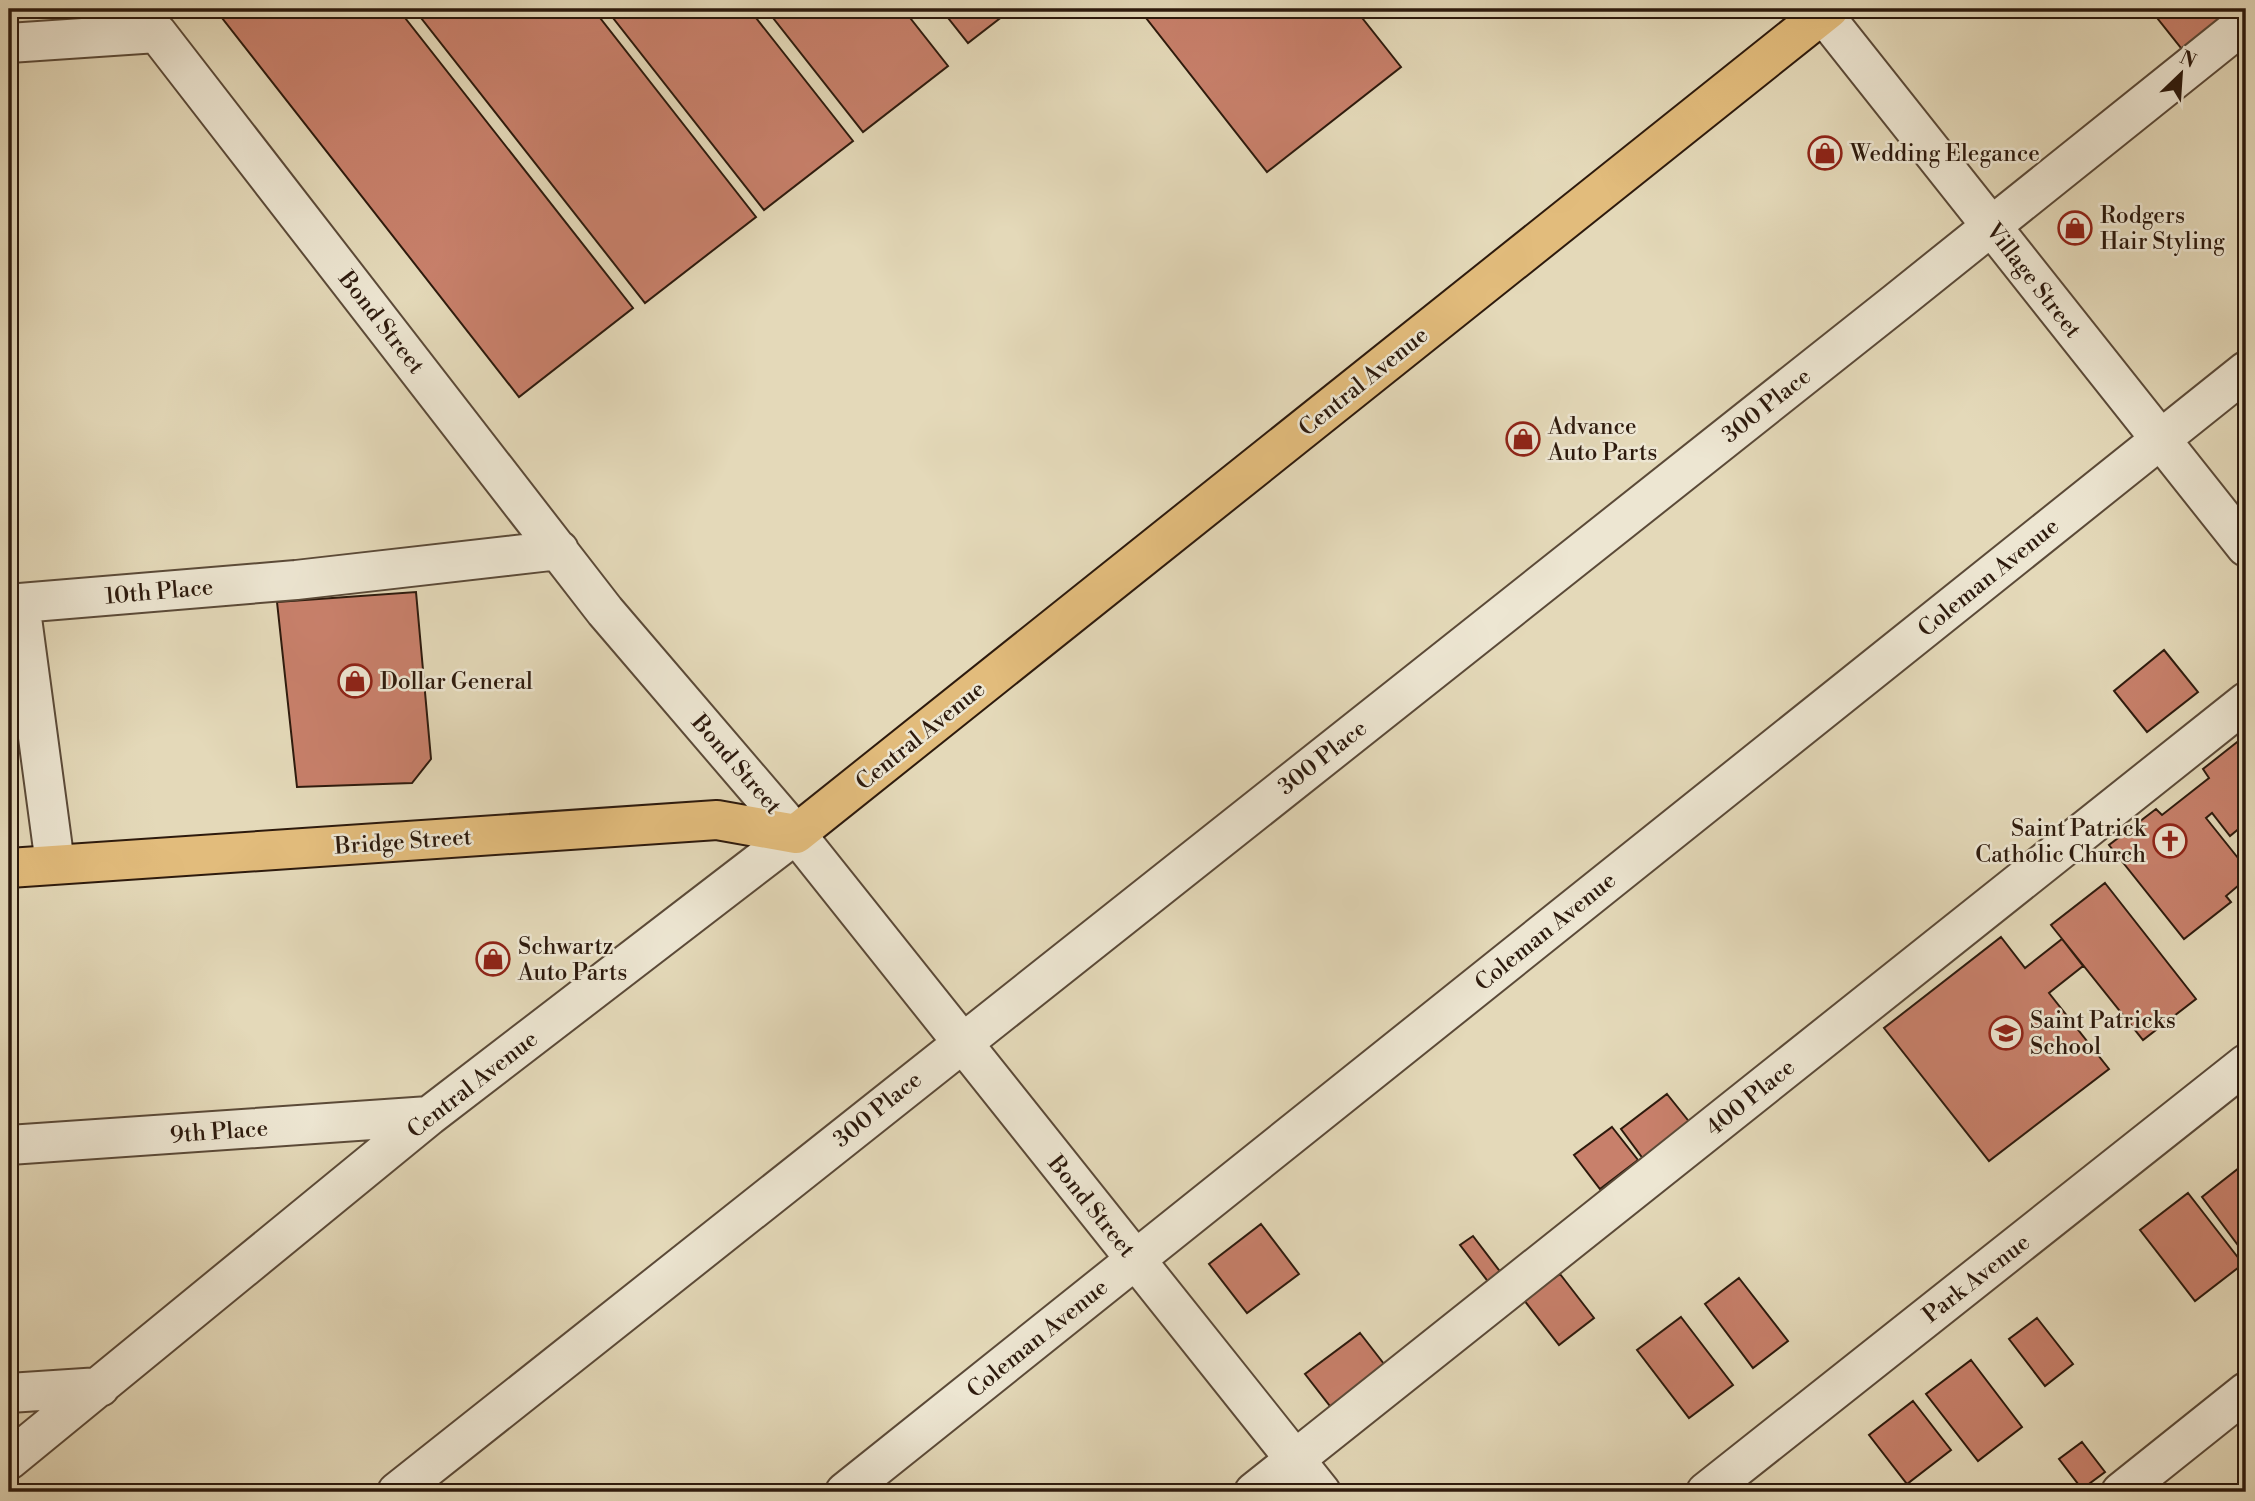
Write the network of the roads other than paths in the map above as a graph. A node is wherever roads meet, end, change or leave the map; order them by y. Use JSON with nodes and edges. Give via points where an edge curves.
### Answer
{"nodes":[{"id":1,"x":1826,"y":11,"type":"edge"},
{"id":2,"x":2246,"y":22,"type":"edge"},
{"id":3,"x":9,"y":43,"type":"edge"},
{"id":4,"x":1992,"y":227,"type":"junction"},
{"id":5,"x":2246,"y":371,"type":"edge"},
{"id":6,"x":2160,"y":439,"type":"junction"},
{"id":7,"x":2246,"y":547,"type":"edge"},
{"id":8,"x":559,"y":550,"type":"junction"},
{"id":9,"x":2246,"y":702,"type":"edge"},
{"id":10,"x":796,"y":834,"type":"junction"},
{"id":11,"x":55,"y":864,"type":"junction"},
{"id":12,"x":9,"y":868,"type":"edge"},
{"id":13,"x":961,"y":1042,"type":"junction"},
{"id":14,"x":2246,"y":1063,"type":"edge"},
{"id":15,"x":429,"y":1116,"type":"junction"},
{"id":16,"x":9,"y":1145,"type":"edge"},
{"id":17,"x":1135,"y":1260,"type":"junction"},
{"id":18,"x":100,"y":1387,"type":"junction"},
{"id":19,"x":2246,"y":1392,"type":"edge"},
{"id":20,"x":9,"y":1393,"type":"edge"},
{"id":21,"x":9,"y":1460,"type":"edge"},
{"id":22,"x":1295,"y":1460,"type":"junction"},
{"id":23,"x":397,"y":1492,"type":"edge"},
{"id":24,"x":845,"y":1492,"type":"edge"},
{"id":25,"x":1254,"y":1492,"type":"edge"},
{"id":26,"x":1321,"y":1492,"type":"edge"},
{"id":27,"x":1706,"y":1492,"type":"edge"},
{"id":28,"x":2121,"y":1492,"type":"edge"}],
"edges":[{"from":1,"to":4,"type":"street","name":"Village Street"},
{"from":1,"to":10,"type":"main road","name":"Central Avenue"},
{"from":2,"to":4,"type":"street","name":"300 Place"},
{"from":3,"to":8,"type":"street","name":"Bond Street","via":[[157,33]]},
{"from":4,"to":6,"type":"street","name":"Village Street"},
{"from":4,"to":13,"type":"street","name":"300 Place"},
{"from":5,"to":6,"type":"street","name":"Coleman Avenue"},
{"from":6,"to":7,"type":"street","name":"Village Street"},
{"from":6,"to":17,"type":"street","name":"Coleman Avenue"},
{"from":8,"to":10,"type":"street","name":"Bond Street","via":[[605,611]]},
{"from":8,"to":11,"type":"street","name":"10th Place","via":[[296,580],[20,603]]},
{"from":9,"to":22,"type":"street","name":"400 Place"},
{"from":10,"to":11,"type":"main road","name":"Bridge Street","via":[[717,820]]},
{"from":10,"to":13,"type":"street","name":"Bond Street"},
{"from":10,"to":15,"type":"street","name":"Central Avenue"},
{"from":11,"to":12,"type":"main road","name":"Bridge Street"},
{"from":13,"to":17,"type":"street","name":"Bond Street"},
{"from":13,"to":23,"type":"street","name":"300 Place"},
{"from":14,"to":27,"type":"street","name":"Park Avenue"},
{"from":15,"to":16,"type":"street","name":"9th Place"},
{"from":15,"to":18,"type":"street","name":"Central Avenue"},
{"from":17,"to":22,"type":"street","name":"Bond Street"},
{"from":17,"to":24,"type":"street","name":"Coleman Avenue"},
{"from":18,"to":20,"type":"street"},
{"from":18,"to":21,"type":"street","name":"Central Avenue"},
{"from":19,"to":28,"type":"street"},
{"from":22,"to":25,"type":"street","name":"400 Place"},
{"from":22,"to":26,"type":"street","name":"Bond Street"}]}
